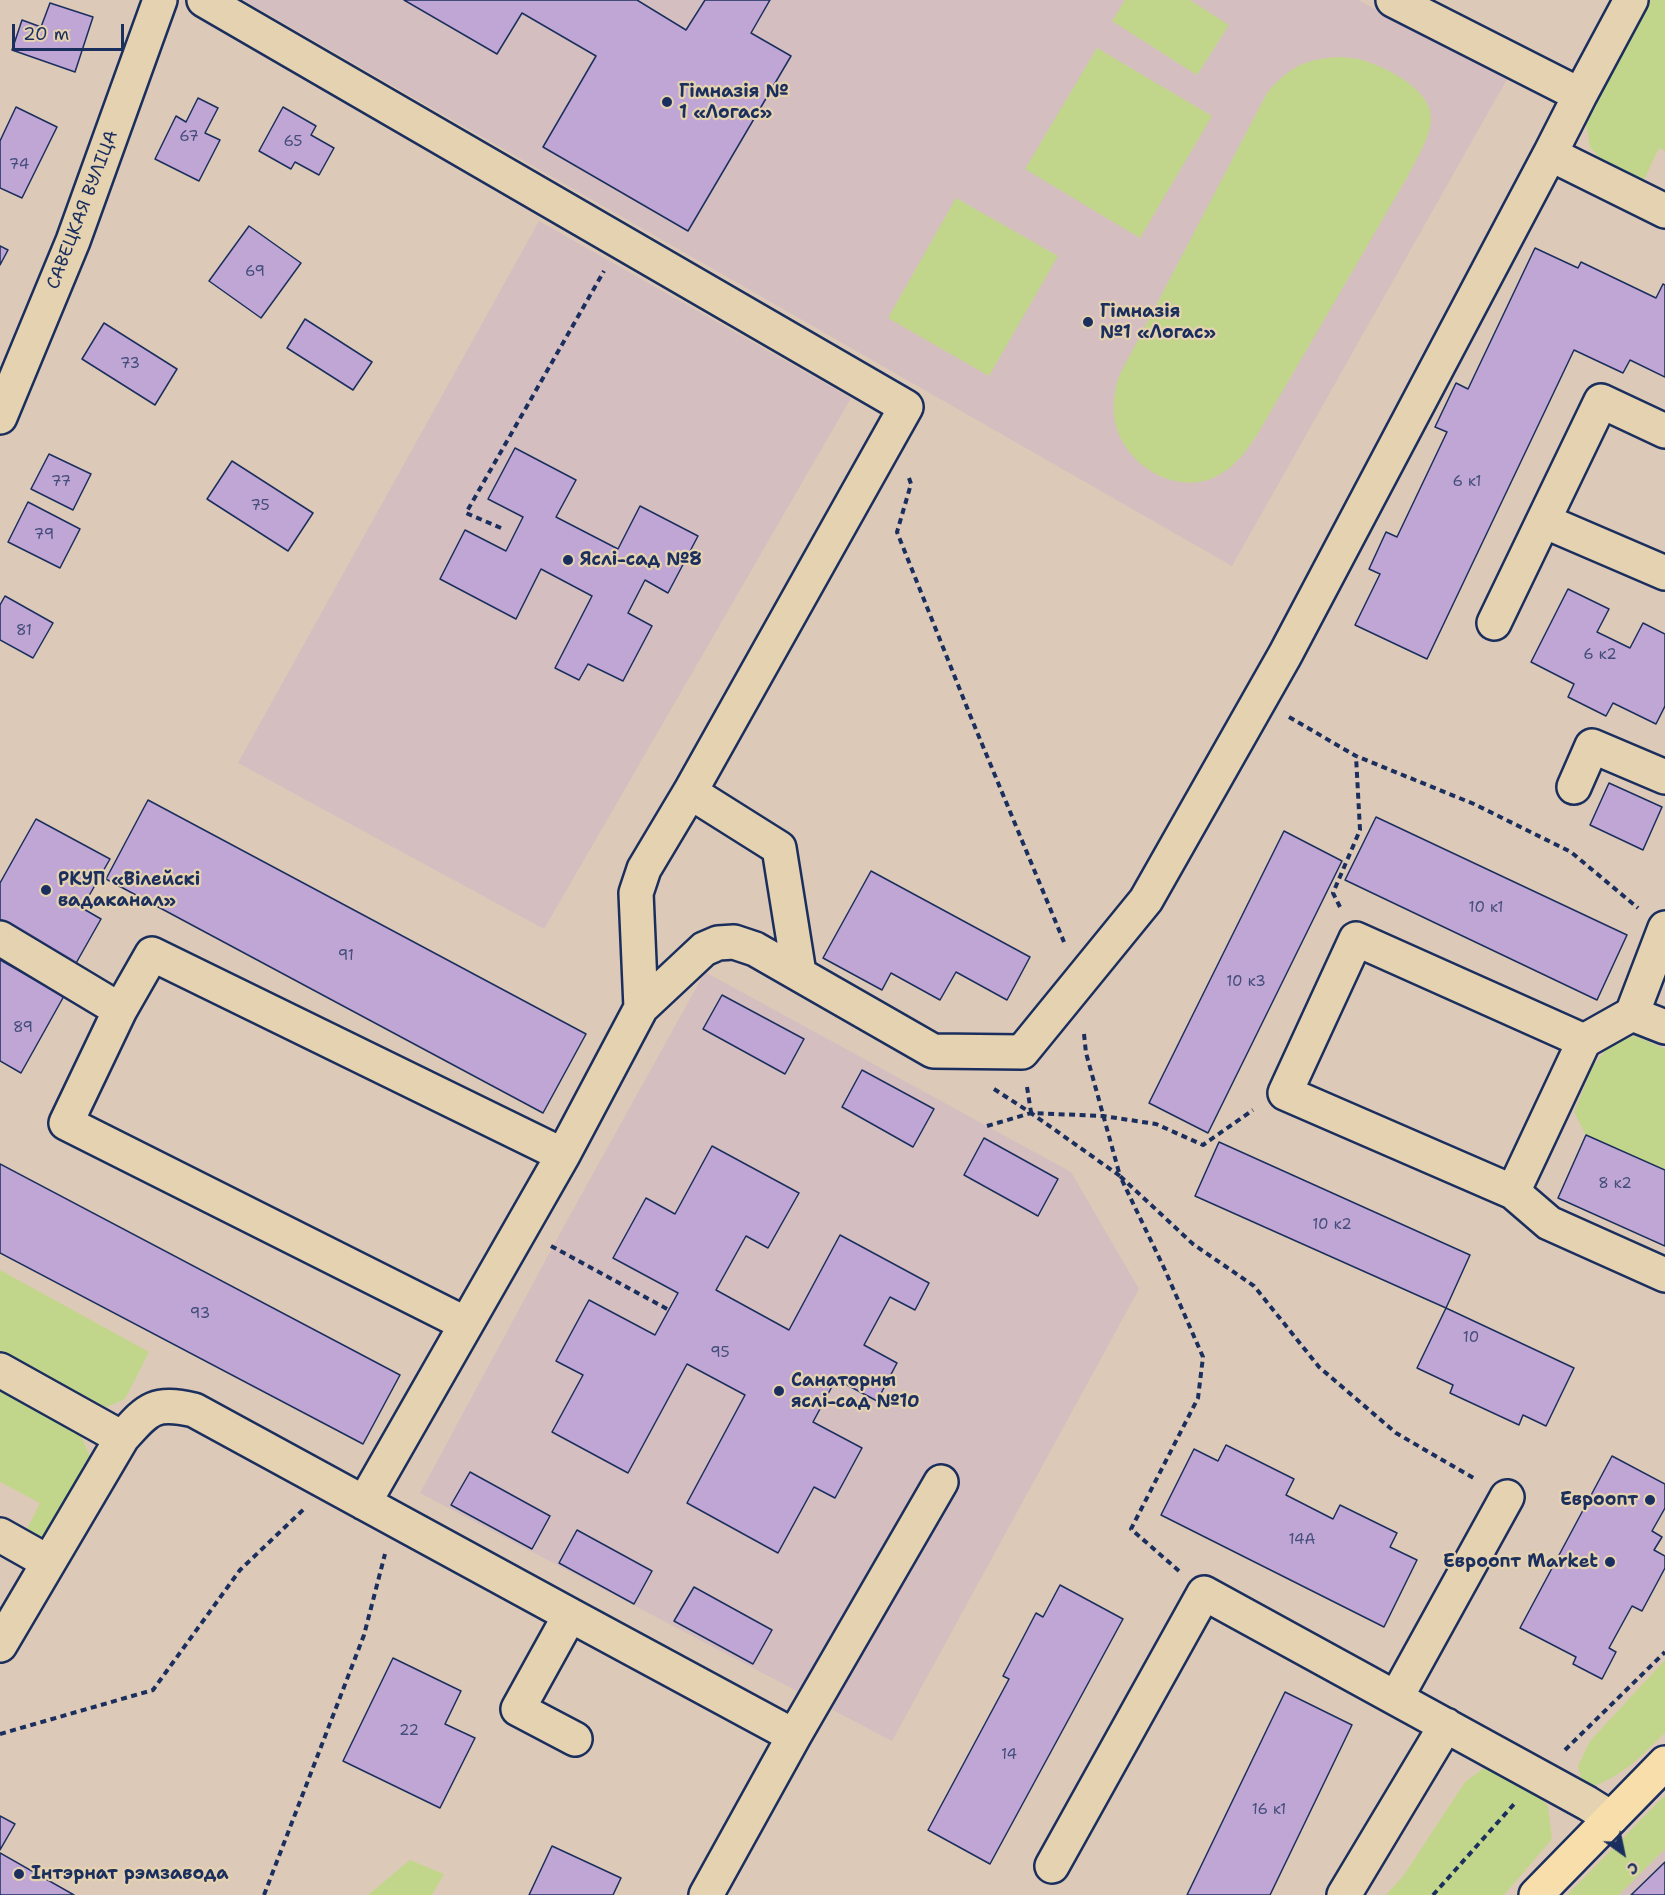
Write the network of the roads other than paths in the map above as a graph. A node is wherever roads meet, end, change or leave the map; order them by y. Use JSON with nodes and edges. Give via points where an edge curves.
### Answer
{"nodes":[{"id":1,"x":160,"y":0,"type":"edge"},
{"id":2,"x":204,"y":0,"type":"edge"},
{"id":3,"x":1393,"y":0,"type":"edge"},
{"id":4,"x":1631,"y":0,"type":"edge"},
{"id":5,"x":1580,"y":95,"type":"junction"},
{"id":6,"x":1550,"y":154,"type":"junction"},
{"id":7,"x":1665,"y":211,"type":"edge"},
{"id":8,"x":0,"y":417,"type":"edge"},
{"id":9,"x":1665,"y":431,"type":"edge"},
{"id":10,"x":1544,"y":521,"type":"junction"},
{"id":11,"x":1665,"y":573,"type":"edge"},
{"id":12,"x":1494,"y":623,"type":"dead end"},
{"id":13,"x":1665,"y":777,"type":"edge"},
{"id":14,"x":1574,"y":787,"type":"dead end"},
{"id":15,"x":690,"y":792,"type":"junction"},
{"id":16,"x":1663,"y":933,"type":"edge"},
{"id":17,"x":0,"y":938,"type":"edge"},
{"id":18,"x":799,"y":973,"type":"junction"},
{"id":19,"x":641,"y":1008,"type":"junction"},
{"id":20,"x":120,"y":1010,"type":"junction"},
{"id":21,"x":1632,"y":1014,"type":"junction"},
{"id":22,"x":1665,"y":1027,"type":"edge"},
{"id":23,"x":1584,"y":1041,"type":"junction"},
{"id":24,"x":563,"y":1155,"type":"junction"},
{"id":25,"x":1513,"y":1192,"type":"junction"},
{"id":26,"x":1665,"y":1275,"type":"edge"},
{"id":27,"x":466,"y":1324,"type":"junction"},
{"id":28,"x":0,"y":1370,"type":"edge"},
{"id":29,"x":122,"y":1438,"type":"junction"},
{"id":30,"x":941,"y":1482,"type":"dead end"},
{"id":31,"x":1507,"y":1497,"type":"road end"},
{"id":32,"x":364,"y":1503,"type":"junction"},
{"id":33,"x":0,"y":1535,"type":"edge"},
{"id":34,"x":48,"y":1562,"type":"junction"},
{"id":35,"x":570,"y":1615,"type":"junction"},
{"id":36,"x":0,"y":1645,"type":"edge"},
{"id":37,"x":1396,"y":1698,"type":"junction"},
{"id":38,"x":1446,"y":1725,"type":"junction"},
{"id":39,"x":794,"y":1736,"type":"junction"},
{"id":40,"x":574,"y":1739,"type":"dead end"},
{"id":41,"x":1665,"y":1763,"type":"edge"},
{"id":42,"x":1611,"y":1818,"type":"junction"},
{"id":43,"x":1052,"y":1866,"type":"dead end"},
{"id":44,"x":706,"y":1895,"type":"edge"},
{"id":45,"x":1344,"y":1895,"type":"edge"},
{"id":46,"x":1536,"y":1895,"type":"edge"}],
"edges":[{"from":1,"to":8,"type":"street","name":"САВЕЦКАЯ ВУЛІЦА","via":[[73,241]]},
{"from":2,"to":15,"type":"street","via":[[906,407]]},
{"from":3,"to":5,"type":"street"},
{"from":4,"to":5,"type":"street"},
{"from":5,"to":6,"type":"street"},
{"from":6,"to":7,"type":"street"},
{"from":6,"to":18,"type":"street","via":[[1260,700],[1146,900],[1022,1052],[933,1050]]},
{"from":9,"to":10,"type":"street","via":[[1601,401]]},
{"from":10,"to":11,"type":"street"},
{"from":10,"to":12,"type":"street"},
{"from":13,"to":14,"type":"street","via":[[1592,746]]},
{"from":15,"to":18,"type":"street","via":[[779,848]]},
{"from":15,"to":19,"type":"street","via":[[644,869],[636,893]]},
{"from":16,"to":21,"type":"street"},
{"from":17,"to":20,"type":"street"},
{"from":18,"to":19,"type":"street","via":[[755,949],[734,942],[718,943],[704,949]]},
{"from":19,"to":24,"type":"street"},
{"from":20,"to":24,"type":"street","via":[[152,954]]},
{"from":20,"to":27,"type":"street","via":[[66,1123]]},
{"from":21,"to":22,"type":"street"},
{"from":21,"to":23,"type":"street"},
{"from":23,"to":25,"type":"street"},
{"from":23,"to":25,"type":"street","via":[[1356,939],[1285,1093]]},
{"from":24,"to":27,"type":"street"},
{"from":25,"to":26,"type":"street","via":[[1549,1223]]},
{"from":27,"to":32,"type":"street"},
{"from":28,"to":29,"type":"street"},
{"from":29,"to":32,"type":"street","via":[[146,1412],[156,1408],[194,1410]]},
{"from":29,"to":34,"type":"street"},
{"from":30,"to":39,"type":"street"},
{"from":31,"to":37,"type":"street"},
{"from":32,"to":35,"type":"street"},
{"from":33,"to":34,"type":"street"},
{"from":34,"to":36,"type":"street"},
{"from":35,"to":39,"type":"street"},
{"from":35,"to":40,"type":"street","via":[[518,1709]]},
{"from":37,"to":38,"type":"street"},
{"from":37,"to":43,"type":"street","via":[[1204,1593]]},
{"from":38,"to":42,"type":"street"},
{"from":38,"to":45,"type":"street"},
{"from":39,"to":44,"type":"street"},
{"from":41,"to":42,"type":"main road"},
{"from":42,"to":46,"type":"main road"}]}
